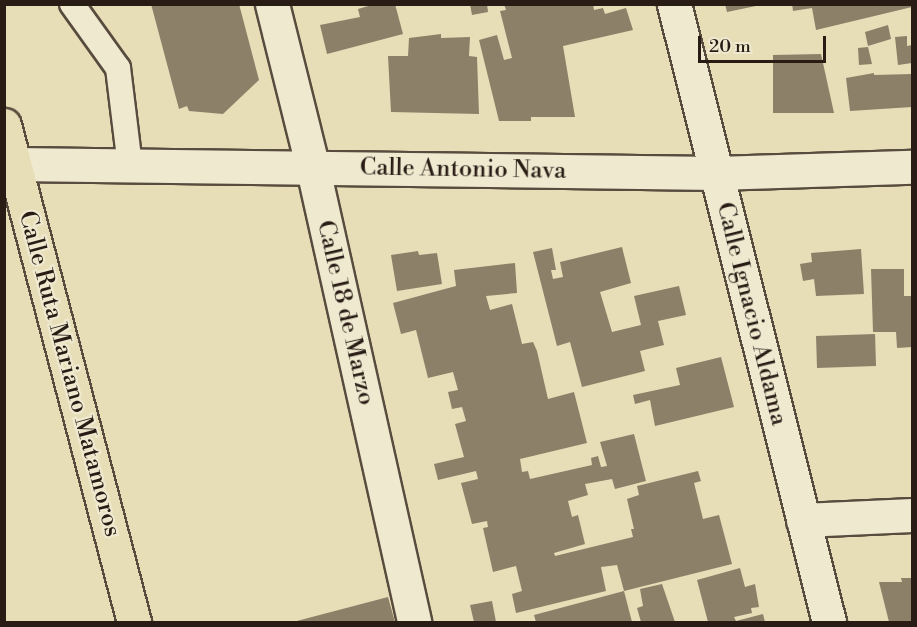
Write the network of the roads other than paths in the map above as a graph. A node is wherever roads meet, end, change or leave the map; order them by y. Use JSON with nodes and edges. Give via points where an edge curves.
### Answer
{"nodes":[{"id":1,"x":72,"y":4,"type":"edge"},
{"id":2,"x":272,"y":4,"type":"edge"},
{"id":3,"x":674,"y":4,"type":"edge"},
{"id":4,"x":4,"y":125,"type":"edge"},
{"id":5,"x":14,"y":164,"type":"junction"},
{"id":6,"x":130,"y":166,"type":"junction"},
{"id":7,"x":912,"y":167,"type":"edge"},
{"id":8,"x":313,"y":169,"type":"junction"},
{"id":9,"x":716,"y":174,"type":"junction"},
{"id":10,"x":912,"y":515,"type":"edge"},
{"id":11,"x":803,"y":520,"type":"junction"},
{"id":12,"x":134,"y":622,"type":"edge"},
{"id":13,"x":414,"y":622,"type":"edge"},
{"id":14,"x":829,"y":622,"type":"edge"}],
"edges":[{"from":1,"to":6,"type":"lane","via":[[118,68]]},
{"from":2,"to":8,"type":"street","name":"Calle 18 de Marzo"},
{"from":3,"to":9,"type":"street","name":"Calle Ignacio Aldama"},
{"from":4,"to":5,"type":"main road","name":"Calle Ruta Mariano Matamoros"},
{"from":5,"to":6,"type":"street","name":"Calle Antonio Nava"},
{"from":5,"to":12,"type":"main road","name":"Calle Ruta Mariano Matamoros"},
{"from":6,"to":8,"type":"street","name":"Calle Antonio Nava"},
{"from":7,"to":9,"type":"street","name":"Calle Antonio Nava"},
{"from":8,"to":9,"type":"street","name":"Calle Antonio Nava"},
{"from":8,"to":13,"type":"street","name":"Calle 18 de Marzo"},
{"from":9,"to":11,"type":"street","name":"Calle Ignacio Aldama"},
{"from":10,"to":11,"type":"street"},
{"from":11,"to":14,"type":"street","name":"Calle Ignacio Aldama"}]}
